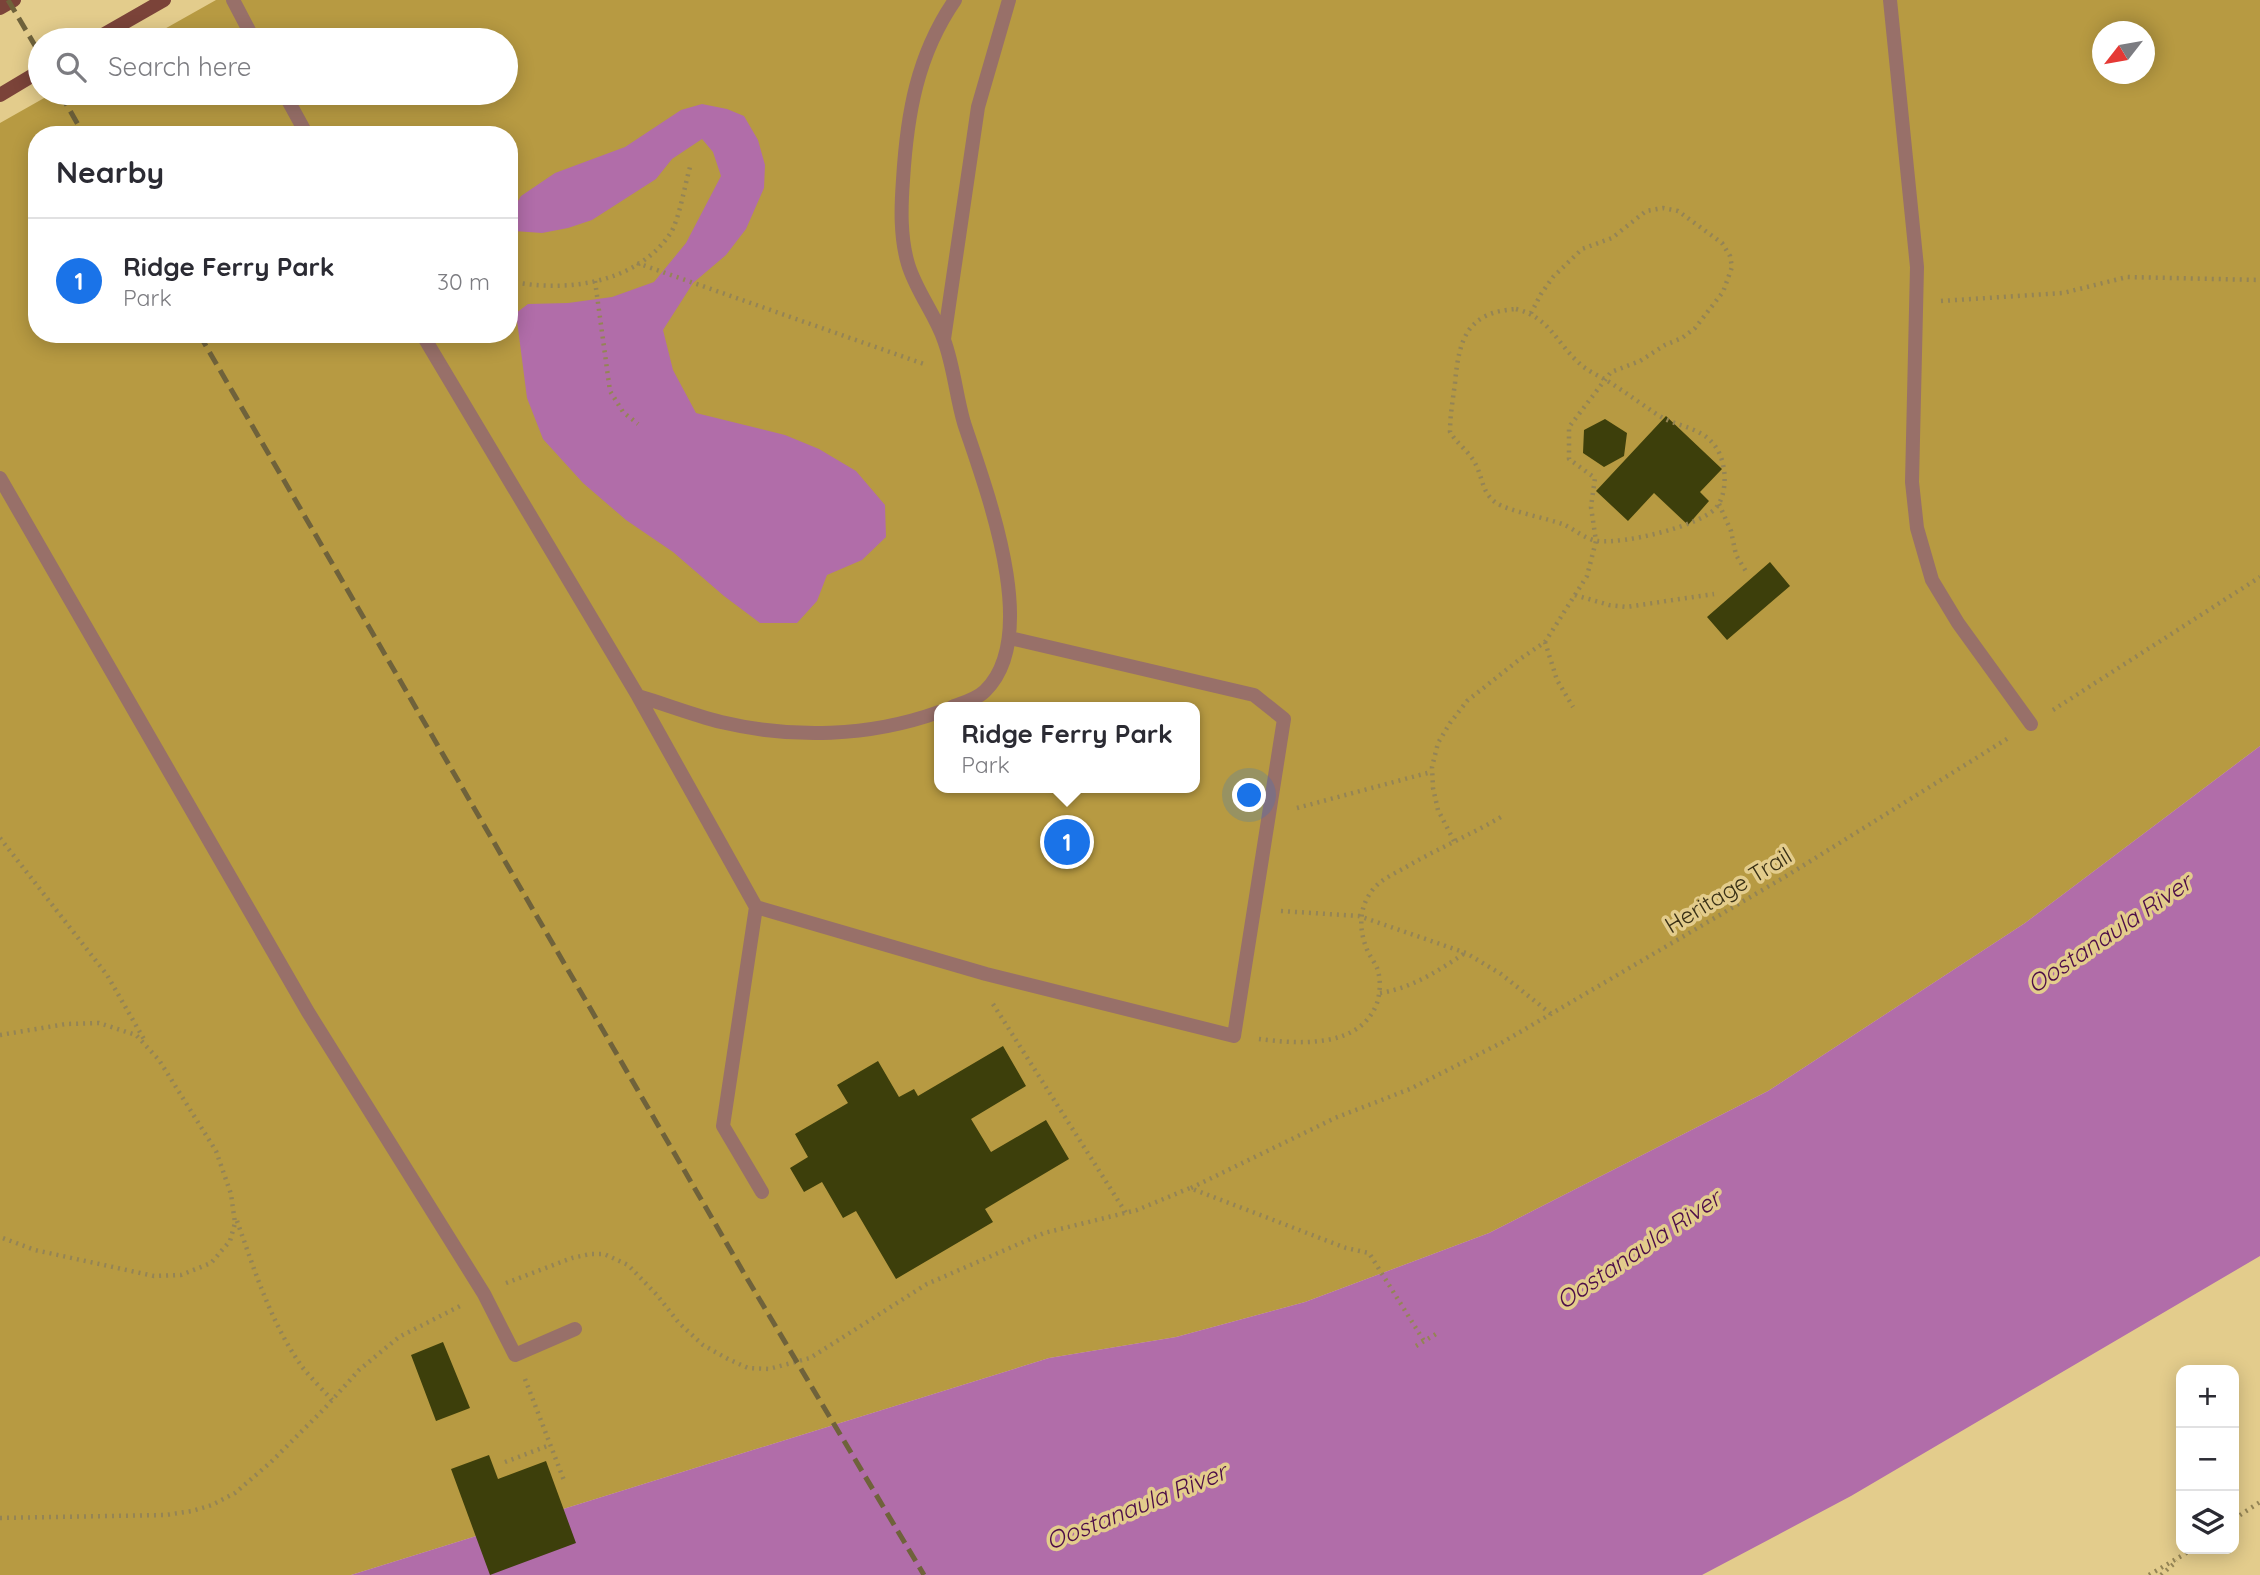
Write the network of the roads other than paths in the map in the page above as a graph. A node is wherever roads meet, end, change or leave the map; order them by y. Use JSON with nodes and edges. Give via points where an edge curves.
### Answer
{"nodes":[{"id":1,"x":14,"y":0,"type":"edge"},
{"id":2,"x":164,"y":0,"type":"edge"},
{"id":3,"x":233,"y":0,"type":"edge"},
{"id":4,"x":955,"y":0,"type":"edge"},
{"id":5,"x":1009,"y":0,"type":"edge"},
{"id":6,"x":1890,"y":0,"type":"edge"},
{"id":7,"x":0,"y":8,"type":"edge"},
{"id":8,"x":115,"y":28,"type":"edge"},
{"id":9,"x":248,"y":28,"type":"edge"},
{"id":10,"x":28,"y":78,"type":"edge"},
{"id":11,"x":0,"y":95,"type":"edge"},
{"id":12,"x":291,"y":105,"type":"edge"},
{"id":13,"x":302,"y":126,"type":"edge"},
{"id":14,"x":944,"y":339,"type":"junction"},
{"id":15,"x":427,"y":343,"type":"edge"},
{"id":16,"x":0,"y":478,"type":"edge"},
{"id":17,"x":1010,"y":638,"type":"junction"},
{"id":18,"x":638,"y":696,"type":"junction"},
{"id":19,"x":968,"y":702,"type":"edge"},
{"id":20,"x":934,"y":714,"type":"edge"},
{"id":21,"x":2031,"y":724,"type":"road end"},
{"id":22,"x":756,"y":907,"type":"junction"},
{"id":23,"x":762,"y":1192,"type":"dead end"},
{"id":24,"x":575,"y":1329,"type":"dead end"}],
"edges":[{"from":1,"to":7,"type":"main road"},
{"from":2,"to":8,"type":"main road"},
{"from":3,"to":9,"type":"lane"},
{"from":4,"to":14,"type":"lane","via":[[939,23],[916,80],[906,133],[901,212],[908,263]]},
{"from":5,"to":14,"type":"lane","via":[[978,107]]},
{"from":6,"to":21,"type":"lane","via":[[1917,267],[1912,482],[1917,528],[1932,580]]},
{"from":10,"to":11,"type":"main road"},
{"from":12,"to":13,"type":"lane"},
{"from":14,"to":17,"type":"lane","via":[[1008,578]]},
{"from":15,"to":18,"type":"lane"},
{"from":16,"to":24,"type":"lane","via":[[308,1012],[484,1294],[515,1355]]},
{"from":17,"to":19,"type":"lane","via":[[986,691]]},
{"from":17,"to":22,"type":"lane","via":[[1254,695],[1284,719],[1234,1035],[972,970]]},
{"from":18,"to":20,"type":"lane","via":[[720,722],[773,731],[851,732]]},
{"from":18,"to":22,"type":"lane"},
{"from":22,"to":23,"type":"lane","via":[[723,1126]]}]}
